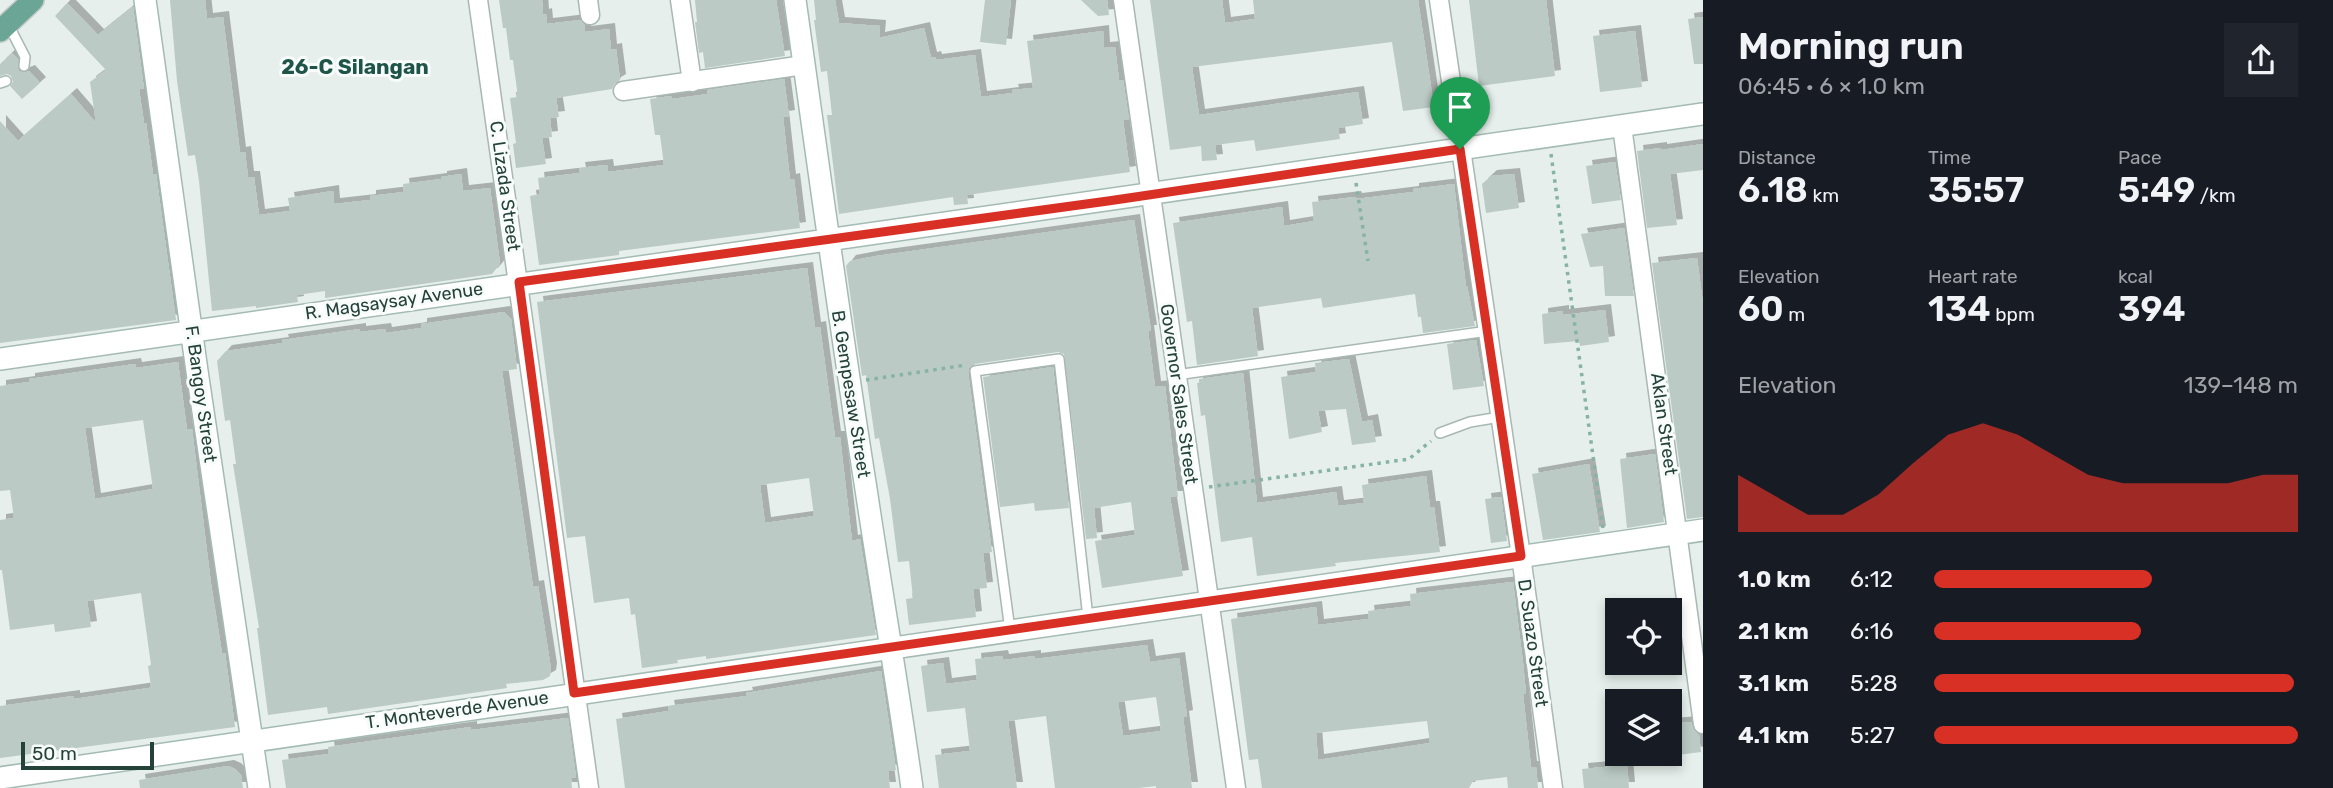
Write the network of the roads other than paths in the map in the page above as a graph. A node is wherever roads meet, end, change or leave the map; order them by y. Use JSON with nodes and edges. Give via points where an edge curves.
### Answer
{"nodes":[{"id":1,"x":33,"y":0,"type":"edge"},
{"id":2,"x":145,"y":0,"type":"edge"},
{"id":3,"x":478,"y":0,"type":"edge"},
{"id":4,"x":680,"y":0,"type":"edge"},
{"id":5,"x":795,"y":0,"type":"edge"},
{"id":6,"x":1123,"y":0,"type":"edge"},
{"id":7,"x":1439,"y":0,"type":"edge"},
{"id":8,"x":4,"y":28,"type":"edge"},
{"id":9,"x":804,"y":65,"type":"junction"},
{"id":10,"x":24,"y":66,"type":"dead end"},
{"id":11,"x":692,"y":82,"type":"junction"},
{"id":12,"x":623,"y":91,"type":"dead end"},
{"id":13,"x":1703,"y":114,"type":"edge"},
{"id":14,"x":1622,"y":125,"type":"junction"},
{"id":15,"x":1460,"y":149,"type":"junction"},
{"id":16,"x":1150,"y":194,"type":"junction"},
{"id":17,"x":828,"y":240,"type":"junction"},
{"id":18,"x":519,"y":282,"type":"junction"},
{"id":19,"x":191,"y":331,"type":"junction"},
{"id":20,"x":1488,"y":331,"type":"junction"},
{"id":21,"x":0,"y":359,"type":"edge"},
{"id":22,"x":1176,"y":375,"type":"junction"},
{"id":23,"x":1500,"y":417,"type":"junction"},
{"id":24,"x":1440,"y":433,"type":"road end"},
{"id":25,"x":1703,"y":530,"type":"edge"},
{"id":26,"x":1679,"y":533,"type":"junction"},
{"id":27,"x":1521,"y":556,"type":"junction"},
{"id":28,"x":1209,"y":601,"type":"junction"},
{"id":29,"x":1088,"y":618,"type":"junction"},
{"id":30,"x":1010,"y":630,"type":"junction"},
{"id":31,"x":892,"y":647,"type":"junction"},
{"id":32,"x":574,"y":693,"type":"junction"},
{"id":33,"x":1703,"y":724,"type":"edge"},
{"id":34,"x":252,"y":740,"type":"junction"},
{"id":35,"x":0,"y":778,"type":"edge"},
{"id":36,"x":259,"y":788,"type":"edge"},
{"id":37,"x":589,"y":788,"type":"edge"},
{"id":38,"x":912,"y":788,"type":"edge"},
{"id":39,"x":1236,"y":788,"type":"edge"},
{"id":40,"x":1553,"y":788,"type":"edge"}],
"edges":[{"from":1,"to":8,"type":"main road"},
{"from":2,"to":19,"type":"street","name":"F. Bangoy Street"},
{"from":3,"to":18,"type":"street","name":"C. Lizada Street"},
{"from":4,"to":11,"type":"street"},
{"from":5,"to":9,"type":"street","name":"B. Gempesaw Street"},
{"from":6,"to":16,"type":"street","name":"Governor Sales Street"},
{"from":7,"to":15,"type":"street","name":"D. Suazo Street"},
{"from":8,"to":10,"type":"lane","via":[[25,57]]},
{"from":9,"to":11,"type":"street"},
{"from":9,"to":17,"type":"street","name":"B. Gempesaw Street"},
{"from":11,"to":12,"type":"street"},
{"from":13,"to":14,"type":"street","name":"R. Magsaysay Avenue"},
{"from":14,"to":15,"type":"street","name":"R. Magsaysay Avenue"},
{"from":14,"to":26,"type":"street","name":"Aklan Street"},
{"from":15,"to":16,"type":"street","name":"R. Magsaysay Avenue"},
{"from":15,"to":20,"type":"street","name":"D. Suazo Street"},
{"from":16,"to":17,"type":"street","name":"R. Magsaysay Avenue"},
{"from":16,"to":22,"type":"street","name":"Governor Sales Street"},
{"from":17,"to":18,"type":"street","name":"R. Magsaysay Avenue"},
{"from":17,"to":31,"type":"street","name":"B. Gempesaw Street"},
{"from":18,"to":19,"type":"street","name":"R. Magsaysay Avenue"},
{"from":18,"to":32,"type":"street","name":"C. Lizada Street"},
{"from":19,"to":21,"type":"street","name":"R. Magsaysay Avenue"},
{"from":19,"to":34,"type":"street","name":"F. Bangoy Street"},
{"from":20,"to":22,"type":"lane"},
{"from":20,"to":23,"type":"street","name":"D. Suazo Street"},
{"from":22,"to":28,"type":"street","name":"Governor Sales Street"},
{"from":23,"to":24,"type":"lane"},
{"from":23,"to":27,"type":"street","name":"D. Suazo Street"},
{"from":25,"to":26,"type":"street","name":"T. Monteverde Avenue"},
{"from":26,"to":27,"type":"street","name":"T. Monteverde Avenue"},
{"from":26,"to":33,"type":"street","name":"Aklan Street"},
{"from":27,"to":28,"type":"street","name":"T. Monteverde Avenue"},
{"from":27,"to":40,"type":"street","name":"D. Suazo Street"},
{"from":28,"to":29,"type":"street","name":"T. Monteverde Avenue"},
{"from":28,"to":39,"type":"street","name":"Governor Sales Street"},
{"from":29,"to":30,"type":"street","name":"T. Monteverde Avenue"},
{"from":29,"to":30,"type":"lane","via":[[1059,359],[975,371]]},
{"from":30,"to":31,"type":"street","name":"T. Monteverde Avenue"},
{"from":31,"to":32,"type":"street","name":"T. Monteverde Avenue"},
{"from":31,"to":38,"type":"street","name":"B. Gempesaw Street"},
{"from":32,"to":34,"type":"street","name":"T. Monteverde Avenue"},
{"from":32,"to":37,"type":"street","name":"C. Lizada Street"},
{"from":34,"to":35,"type":"street","name":"T. Monteverde Avenue"},
{"from":34,"to":36,"type":"street","name":"F. Bangoy Street"}]}
